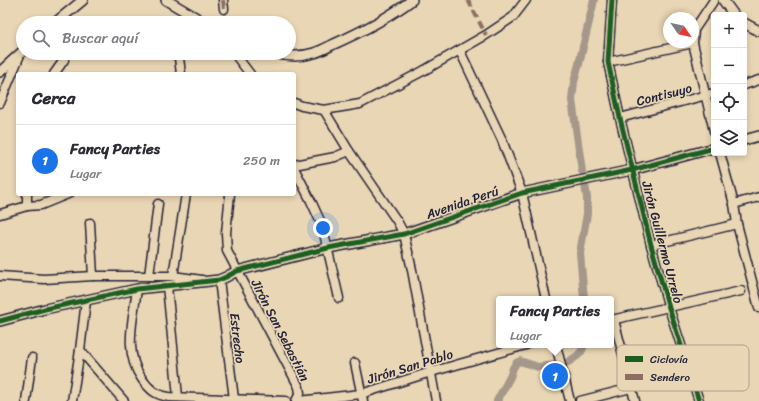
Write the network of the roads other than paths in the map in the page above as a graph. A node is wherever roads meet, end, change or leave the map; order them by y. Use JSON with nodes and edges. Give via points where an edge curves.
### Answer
{"nodes":[{"id":1,"x":83,"y":0,"type":"edge"},
{"id":2,"x":166,"y":0,"type":"edge"},
{"id":3,"x":223,"y":0,"type":"edge"},
{"id":4,"x":412,"y":0,"type":"edge"},
{"id":5,"x":526,"y":0,"type":"edge"},
{"id":6,"x":612,"y":0,"type":"edge"},
{"id":7,"x":714,"y":0,"type":"edge"},
{"id":8,"x":723,"y":0,"type":"edge"},
{"id":9,"x":224,"y":9,"type":"dead end"},
{"id":10,"x":732,"y":12,"type":"edge"},
{"id":11,"x":64,"y":16,"type":"edge"},
{"id":12,"x":188,"y":16,"type":"edge"},
{"id":13,"x":699,"y":22,"type":"edge"},
{"id":14,"x":747,"y":25,"type":"edge"},
{"id":15,"x":759,"y":31,"type":"edge"},
{"id":16,"x":671,"y":48,"type":"edge"},
{"id":17,"x":694,"y":48,"type":"edge"},
{"id":18,"x":460,"y":51,"type":"junction"},
{"id":19,"x":296,"y":56,"type":"edge"},
{"id":20,"x":16,"y":57,"type":"edge"},
{"id":21,"x":18,"y":60,"type":"edge"},
{"id":22,"x":64,"y":60,"type":"dead end"},
{"id":23,"x":179,"y":60,"type":"edge"},
{"id":24,"x":239,"y":60,"type":"edge"},
{"id":25,"x":608,"y":62,"type":"junction"},
{"id":26,"x":0,"y":72,"type":"edge"},
{"id":27,"x":55,"y":72,"type":"edge"},
{"id":28,"x":181,"y":72,"type":"edge"},
{"id":29,"x":248,"y":72,"type":"edge"},
{"id":30,"x":759,"y":80,"type":"edge"},
{"id":31,"x":747,"y":84,"type":"edge"},
{"id":32,"x":711,"y":94,"type":"edge"},
{"id":33,"x":706,"y":96,"type":"junction"},
{"id":34,"x":0,"y":103,"type":"edge"},
{"id":35,"x":296,"y":104,"type":"edge"},
{"id":36,"x":324,"y":110,"type":"junction"},
{"id":37,"x":620,"y":118,"type":"junction"},
{"id":38,"x":711,"y":120,"type":"edge"},
{"id":39,"x":759,"y":136,"type":"edge"},
{"id":40,"x":747,"y":139,"type":"edge"},
{"id":41,"x":711,"y":149,"type":"edge"},
{"id":42,"x":348,"y":151,"type":"junction"},
{"id":43,"x":721,"y":156,"type":"edge"},
{"id":44,"x":296,"y":165,"type":"edge"},
{"id":45,"x":632,"y":170,"type":"junction"},
{"id":46,"x":296,"y":172,"type":"edge"},
{"id":47,"x":522,"y":193,"type":"junction"},
{"id":48,"x":27,"y":196,"type":"edge"},
{"id":49,"x":63,"y":196,"type":"edge"},
{"id":50,"x":186,"y":196,"type":"edge"},
{"id":51,"x":230,"y":196,"type":"edge"},
{"id":52,"x":759,"y":197,"type":"edge"},
{"id":53,"x":158,"y":204,"type":"dead end"},
{"id":54,"x":734,"y":204,"type":"junction"},
{"id":55,"x":27,"y":206,"type":"junction"},
{"id":56,"x":0,"y":214,"type":"edge"},
{"id":57,"x":90,"y":223,"type":"dead end"},
{"id":58,"x":737,"y":224,"type":"junction"},
{"id":59,"x":404,"y":234,"type":"junction"},
{"id":60,"x":651,"y":245,"type":"junction"},
{"id":61,"x":328,"y":248,"type":"junction"},
{"id":62,"x":237,"y":271,"type":"junction"},
{"id":63,"x":0,"y":276,"type":"edge"},
{"id":64,"x":93,"y":276,"type":"junction"},
{"id":65,"x":149,"y":276,"type":"junction"},
{"id":66,"x":173,"y":276,"type":"junction"},
{"id":67,"x":219,"y":280,"type":"junction"},
{"id":68,"x":207,"y":282,"type":"junction"},
{"id":69,"x":167,"y":286,"type":"junction"},
{"id":70,"x":137,"y":289,"type":"junction"},
{"id":71,"x":741,"y":291,"type":"dead end"},
{"id":72,"x":545,"y":296,"type":"edge"},
{"id":73,"x":339,"y":298,"type":"dead end"},
{"id":74,"x":86,"y":301,"type":"junction"},
{"id":75,"x":669,"y":308,"type":"junction"},
{"id":76,"x":759,"y":308,"type":"edge"},
{"id":77,"x":614,"y":320,"type":"edge"},
{"id":78,"x":0,"y":322,"type":"edge"},
{"id":79,"x":614,"y":327,"type":"edge"},
{"id":80,"x":619,"y":345,"type":"edge"},
{"id":81,"x":681,"y":345,"type":"edge"},
{"id":82,"x":515,"y":348,"type":"edge"},
{"id":83,"x":557,"y":348,"type":"edge"},
{"id":84,"x":80,"y":350,"type":"junction"},
{"id":85,"x":32,"y":358,"type":"dead end"},
{"id":86,"x":355,"y":363,"type":"dead end"},
{"id":87,"x":431,"y":372,"type":"junction"},
{"id":88,"x":619,"y":391,"type":"edge"},
{"id":89,"x":632,"y":391,"type":"edge"},
{"id":90,"x":696,"y":391,"type":"edge"},
{"id":91,"x":178,"y":397,"type":"junction"},
{"id":92,"x":362,"y":397,"type":"edge"},
{"id":93,"x":234,"y":399,"type":"junction"},
{"id":94,"x":73,"y":400,"type":"edge"},
{"id":95,"x":26,"y":401,"type":"edge"},
{"id":96,"x":124,"y":401,"type":"edge"},
{"id":97,"x":286,"y":401,"type":"edge"},
{"id":98,"x":297,"y":401,"type":"edge"},
{"id":99,"x":436,"y":401,"type":"edge"},
{"id":100,"x":570,"y":401,"type":"edge"},
{"id":101,"x":580,"y":401,"type":"edge"},
{"id":102,"x":635,"y":401,"type":"edge"},
{"id":103,"x":699,"y":401,"type":"edge"}],
"edges":[{"from":1,"to":11,"type":"street"},
{"from":2,"to":12,"type":"street"},
{"from":3,"to":9,"type":"street"},
{"from":4,"to":19,"type":"street","via":[[346,39],[314,53]]},
{"from":5,"to":18,"type":"street","via":[[513,17]]},
{"from":6,"to":25,"type":"street","name":"Jirón Guillermo Urrelo"},
{"from":7,"to":13,"type":"street"},
{"from":8,"to":10,"type":"street"},
{"from":14,"to":15,"type":"street"},
{"from":16,"to":25,"type":"street"},
{"from":17,"to":33,"type":"street"},
{"from":18,"to":36,"type":"street","via":[[360,104]]},
{"from":18,"to":47,"type":"street","via":[[502,140]]},
{"from":20,"to":26,"type":"street"},
{"from":21,"to":34,"type":"street"},
{"from":22,"to":27,"type":"street"},
{"from":23,"to":28,"type":"street"},
{"from":24,"to":29,"type":"street"},
{"from":25,"to":37,"type":"street","name":"Jirón Guillermo Urrelo"},
{"from":30,"to":31,"type":"street"},
{"from":32,"to":33,"type":"street","name":"Contisuyo"},
{"from":33,"to":37,"type":"street","name":"Contisuyo"},
{"from":33,"to":38,"type":"street"},
{"from":35,"to":36,"type":"street"},
{"from":36,"to":42,"type":"street"},
{"from":37,"to":45,"type":"street","name":"Jirón Guillermo Urrelo"},
{"from":39,"to":40,"type":"street"},
{"from":41,"to":45,"type":"street","name":"Avenida Perú"},
{"from":42,"to":44,"type":"street","via":[[335,157]]},
{"from":42,"to":59,"type":"street"},
{"from":43,"to":54,"type":"street"},
{"from":45,"to":47,"type":"street","name":"Avenida Perú"},
{"from":45,"to":60,"type":"street","name":"Jirón Guillermo Urrelo"},
{"from":46,"to":61,"type":"street","via":[[322,225]]},
{"from":47,"to":59,"type":"street","name":"Avenida Perú"},
{"from":47,"to":72,"type":"street"},
{"from":48,"to":55,"type":"street"},
{"from":49,"to":55,"type":"street","via":[[41,205]]},
{"from":50,"to":66,"type":"street"},
{"from":51,"to":62,"type":"street","name":"Jirón San Sebastián","via":[[226,243]]},
{"from":52,"to":54,"type":"street"},
{"from":53,"to":65,"type":"street"},
{"from":54,"to":58,"type":"street"},
{"from":55,"to":56,"type":"street"},
{"from":57,"to":64,"type":"street"},
{"from":58,"to":60,"type":"street"},
{"from":58,"to":76,"type":"street"},
{"from":59,"to":61,"type":"street","name":"Avenida Perú"},
{"from":59,"to":87,"type":"street"},
{"from":60,"to":75,"type":"street","name":"Jirón Guillermo Urrelo"},
{"from":61,"to":62,"type":"street","name":"Avenida Perú"},
{"from":61,"to":73,"type":"street"},
{"from":62,"to":67,"type":"street","name":"Avenida Perú"},
{"from":62,"to":98,"type":"street","name":"Jirón San Sebastián","via":[[299,387]]},
{"from":63,"to":64,"type":"street","via":[[44,279]]},
{"from":64,"to":65,"type":"street"},
{"from":65,"to":66,"type":"street"},
{"from":66,"to":68,"type":"street"},
{"from":67,"to":68,"type":"street","name":"Avenida Perú"},
{"from":67,"to":93,"type":"street","name":"Estrecho"},
{"from":68,"to":69,"type":"street","name":"Avenida Perú"},
{"from":69,"to":70,"type":"street","name":"Avenida Perú"},
{"from":69,"to":91,"type":"street"},
{"from":70,"to":74,"type":"street","name":"Avenida Perú"},
{"from":70,"to":91,"type":"street","via":[[130,346],[135,366],[148,388],[154,393]]},
{"from":71,"to":75,"type":"street"},
{"from":74,"to":78,"type":"street","name":"Avenida Perú"},
{"from":74,"to":84,"type":"street"},
{"from":75,"to":77,"type":"street"},
{"from":75,"to":81,"type":"street","name":"Jirón Guillermo Urrelo"},
{"from":79,"to":80,"type":"street"},
{"from":82,"to":87,"type":"street","name":"Jirón San Pablo"},
{"from":83,"to":100,"type":"street"},
{"from":84,"to":94,"type":"street"},
{"from":84,"to":96,"type":"street"},
{"from":85,"to":95,"type":"street"},
{"from":86,"to":92,"type":"street"},
{"from":87,"to":92,"type":"street","name":"Jirón San Pablo"},
{"from":87,"to":99,"type":"street"},
{"from":88,"to":101,"type":"street"},
{"from":89,"to":102,"type":"street"},
{"from":90,"to":103,"type":"street","name":"Jirón Guillermo Urrelo"},
{"from":91,"to":93,"type":"street"},
{"from":92,"to":98,"type":"street","name":"Jirón San Pablo"},
{"from":93,"to":97,"type":"street"}]}
